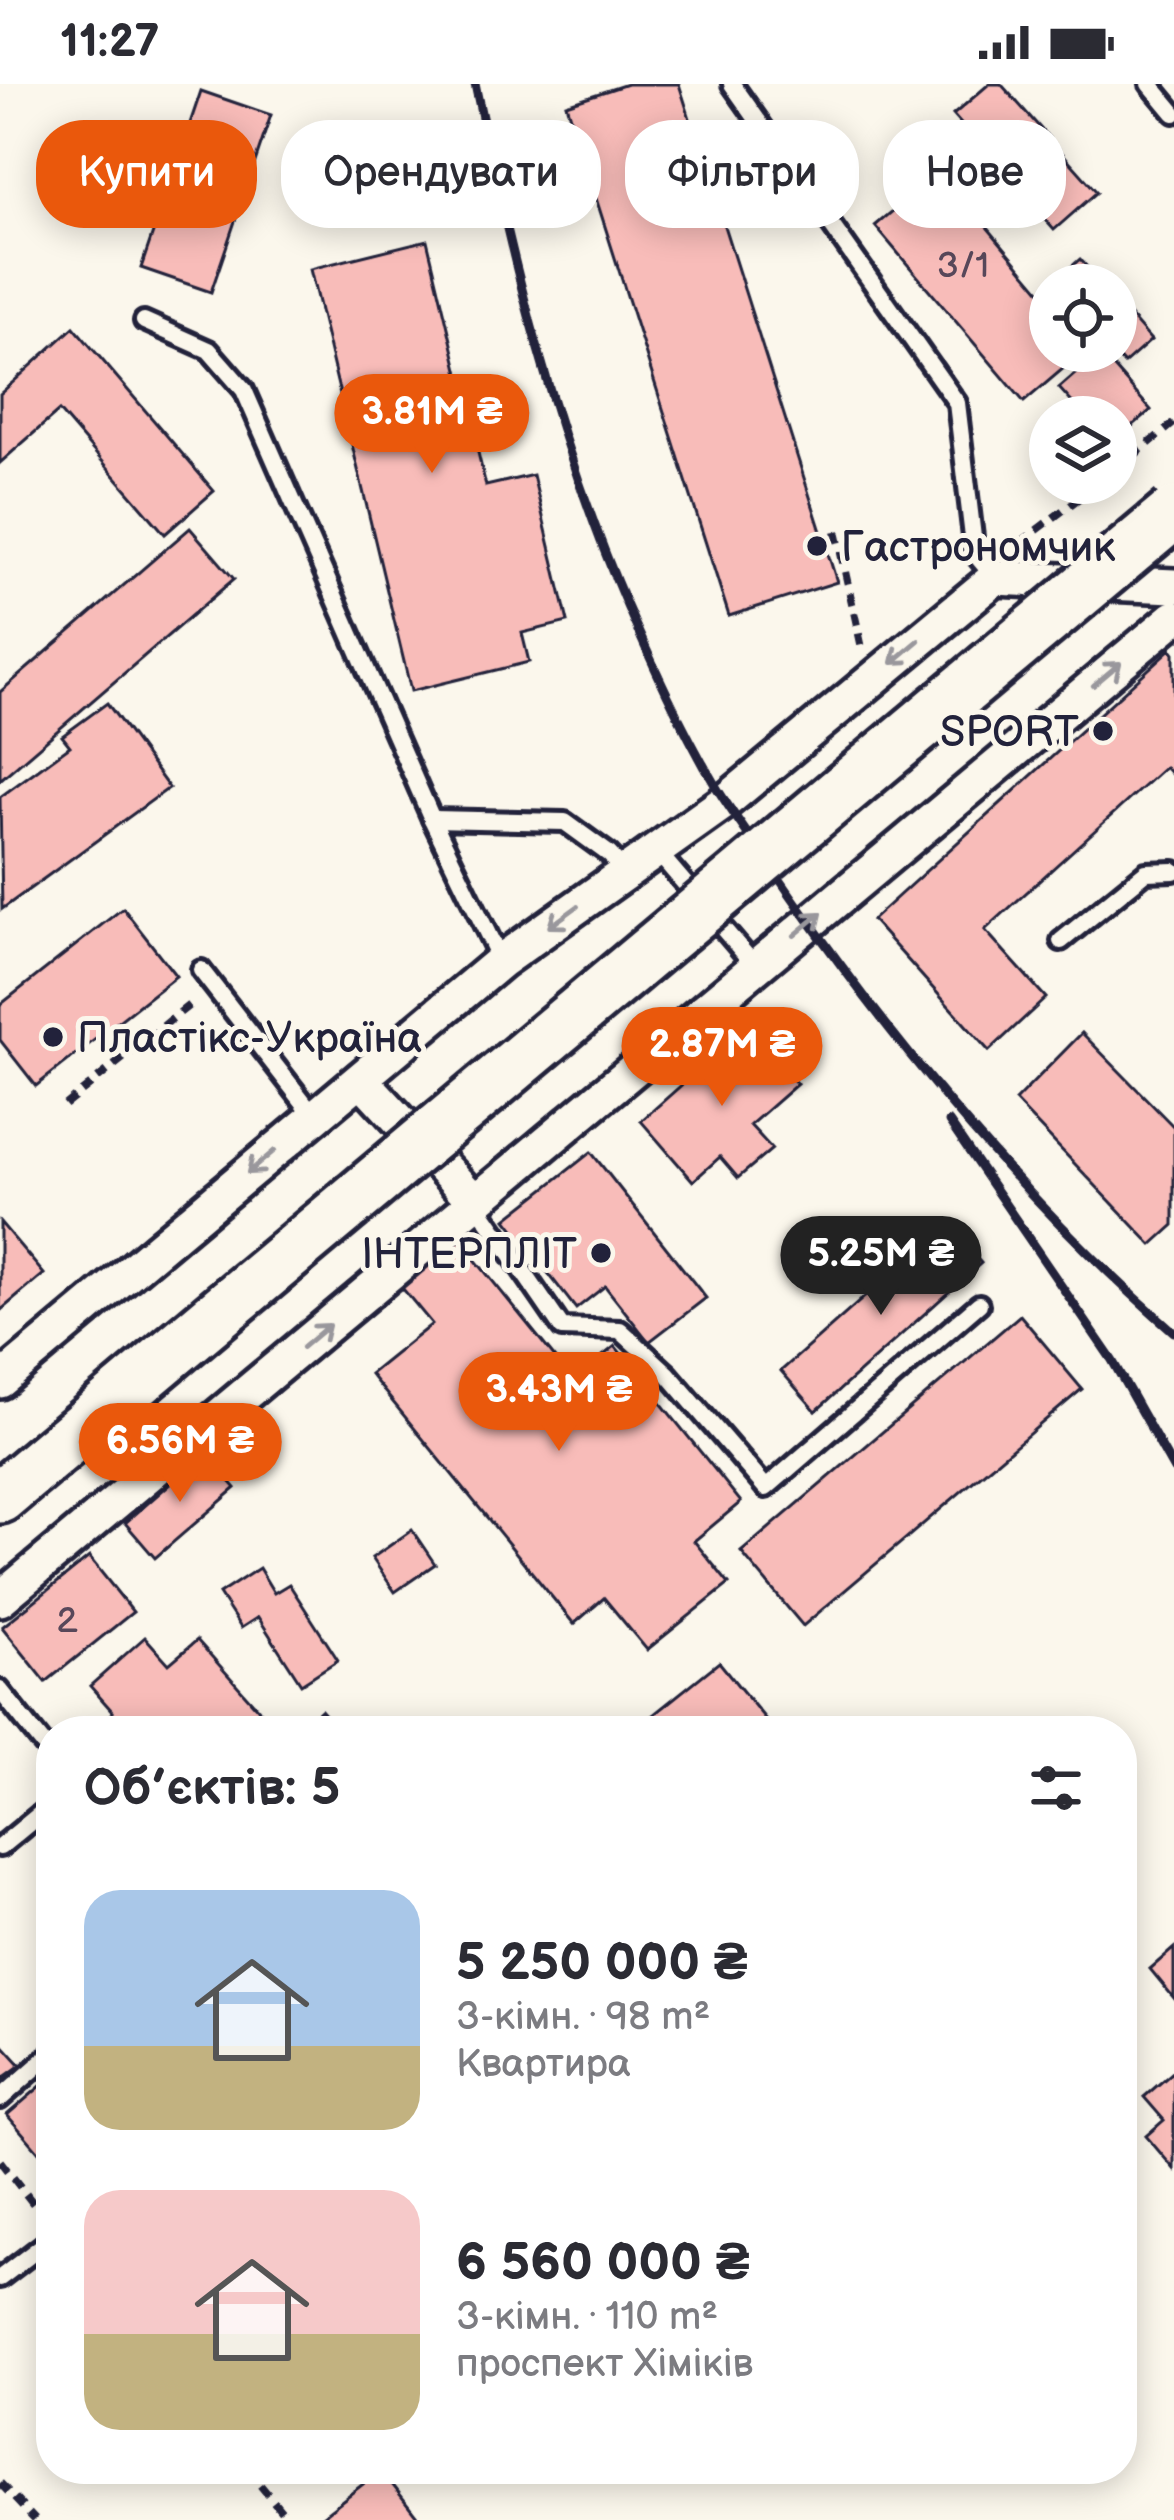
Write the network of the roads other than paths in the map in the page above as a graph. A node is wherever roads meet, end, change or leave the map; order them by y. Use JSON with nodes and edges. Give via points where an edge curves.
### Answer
{"nodes":[{"id":1,"x":732,"y":84,"type":"edge"},
{"id":2,"x":1150,"y":84,"type":"edge"},
{"id":3,"x":1174,"y":113,"type":"edge"},
{"id":4,"x":144,"y":321,"type":"dead end"},
{"id":5,"x":1174,"y":489,"type":"edge"},
{"id":6,"x":1174,"y":513,"type":"edge"},
{"id":7,"x":994,"y":578,"type":"junction"},
{"id":8,"x":1067,"y":581,"type":"junction"},
{"id":9,"x":1174,"y":586,"type":"edge"},
{"id":10,"x":1174,"y":618,"type":"edge"},
{"id":11,"x":432,"y":819,"type":"junction"},
{"id":12,"x":656,"y":850,"type":"junction"},
{"id":13,"x":626,"y":872,"type":"junction"},
{"id":14,"x":1174,"y":872,"type":"edge"},
{"id":15,"x":1061,"y":941,"type":"dead end"},
{"id":16,"x":501,"y":961,"type":"junction"},
{"id":17,"x":756,"y":968,"type":"junction"},
{"id":18,"x":201,"y":970,"type":"dead end"},
{"id":19,"x":361,"y":1078,"type":"junction"},
{"id":20,"x":315,"y":1117,"type":"junction"},
{"id":21,"x":476,"y":1203,"type":"junction"},
{"id":22,"x":980,"y":1304,"type":"dead end"},
{"id":23,"x":0,"y":1381,"type":"edge"},
{"id":24,"x":0,"y":1497,"type":"edge"},
{"id":25,"x":0,"y":1599,"type":"edge"},
{"id":26,"x":0,"y":1690,"type":"edge"},
{"id":27,"x":36,"y":1735,"type":"edge"},
{"id":28,"x":36,"y":1817,"type":"edge"},
{"id":29,"x":0,"y":1847,"type":"edge"},
{"id":30,"x":36,"y":2067,"type":"edge"},
{"id":31,"x":0,"y":2099,"type":"edge"},
{"id":32,"x":36,"y":2251,"type":"edge"},
{"id":33,"x":0,"y":2278,"type":"edge"}],
"edges":[{"from":1,"to":7,"type":"lane","via":[[957,403],[975,554]]},
{"from":2,"to":3,"type":"lane"},
{"from":4,"to":11,"type":"lane","via":[[209,350],[244,390]]},
{"from":5,"to":8,"type":"street"},
{"from":6,"to":24,"type":"main road","bridge":true},
{"from":7,"to":8,"type":"street"},
{"from":7,"to":12,"type":"street","one_way":true},
{"from":8,"to":9,"type":"street"},
{"from":17,"to":10,"type":"street","one_way":true},
{"from":11,"to":13,"type":"lane","via":[[565,823]]},
{"from":11,"to":16,"type":"lane"},
{"from":12,"to":13,"type":"street"},
{"from":12,"to":17,"type":"lane"},
{"from":13,"to":16,"type":"street","one_way":true},
{"from":14,"to":15,"type":"lane","via":[[1145,872]]},
{"from":16,"to":19,"type":"street"},
{"from":17,"to":21,"type":"street"},
{"from":18,"to":20,"type":"lane"},
{"from":19,"to":20,"type":"street"},
{"from":19,"to":21,"type":"street"},
{"from":20,"to":23,"type":"street","one_way":true},
{"from":21,"to":22,"type":"lane","via":[[562,1328],[620,1330],[766,1488]]},
{"from":25,"to":21,"type":"street","one_way":true},
{"from":26,"to":27,"type":"lane"},
{"from":28,"to":29,"type":"lane"},
{"from":30,"to":31,"type":"lane"},
{"from":32,"to":33,"type":"lane"}]}
